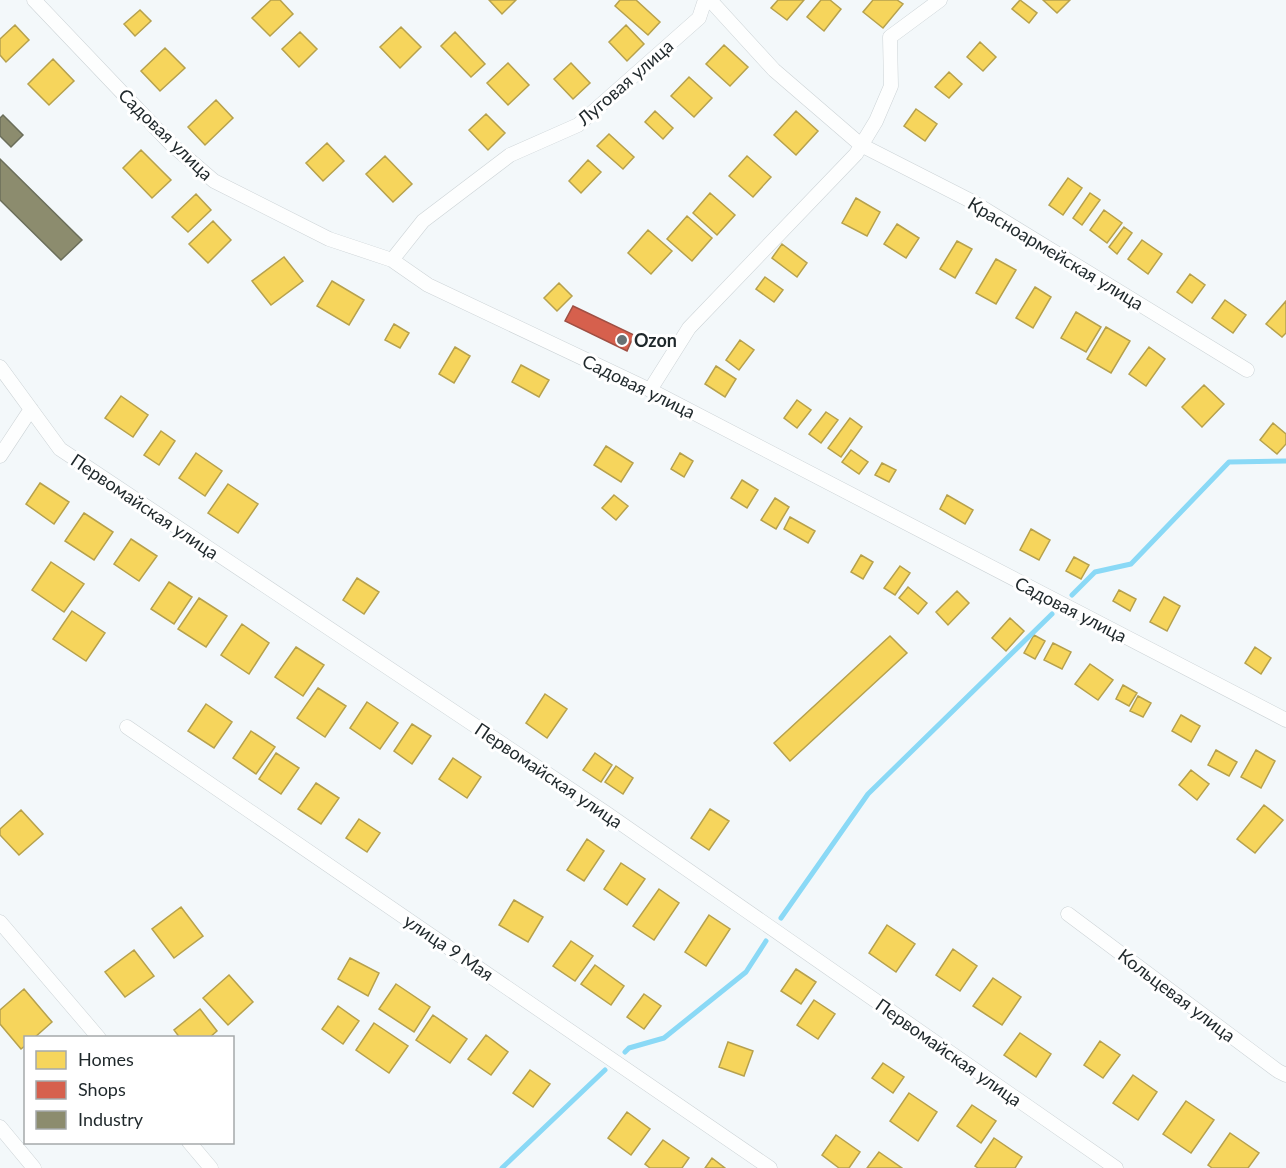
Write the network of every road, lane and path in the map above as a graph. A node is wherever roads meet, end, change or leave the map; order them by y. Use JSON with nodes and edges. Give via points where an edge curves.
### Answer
{"nodes":[{"id":1,"x":34,"y":0,"type":"edge"},
{"id":2,"x":705,"y":0,"type":"edge"},
{"id":3,"x":710,"y":0,"type":"edge"},
{"id":4,"x":940,"y":0,"type":"edge"},
{"id":5,"x":861,"y":145,"type":"junction"},
{"id":6,"x":392,"y":260,"type":"junction"},
{"id":7,"x":0,"y":367,"type":"edge"},
{"id":8,"x":1246,"y":370,"type":"dead end"},
{"id":9,"x":650,"y":390,"type":"junction"},
{"id":10,"x":31,"y":409,"type":"junction"},
{"id":11,"x":0,"y":456,"type":"edge"},
{"id":12,"x":1286,"y":720,"type":"edge"},
{"id":13,"x":127,"y":727,"type":"dead end"},
{"id":14,"x":1068,"y":914,"type":"dead end"},
{"id":15,"x":0,"y":922,"type":"edge"},
{"id":16,"x":97,"y":1036,"type":"edge"},
{"id":17,"x":1286,"y":1075,"type":"edge"},
{"id":18,"x":0,"y":1127,"type":"edge"},
{"id":19,"x":190,"y":1144,"type":"edge"},
{"id":20,"x":34,"y":1168,"type":"edge"},
{"id":21,"x":211,"y":1168,"type":"edge"},
{"id":22,"x":770,"y":1168,"type":"edge"},
{"id":23,"x":1116,"y":1168,"type":"edge"}],
"edges":[{"from":1,"to":6,"type":"street","name":"Садовая улица","via":[[171,144],[214,181],[329,239]]},
{"from":2,"to":6,"type":"street","name":"Луговая улица","via":[[699,18],[578,125],[510,155],[423,221]]},
{"from":3,"to":5,"type":"street","name":"Красноармейская улица","via":[[774,70]]},
{"from":4,"to":5,"type":"street","via":[[890,37],[891,86]]},
{"from":5,"to":8,"type":"street","name":"Красноармейская улица","via":[[973,202]]},
{"from":5,"to":9,"type":"street","via":[[689,327]]},
{"from":6,"to":9,"type":"street","name":"Садовая улица","via":[[428,285]]},
{"from":7,"to":10,"type":"street","name":"Первомайская улица"},
{"from":9,"to":12,"type":"street","name":"Садовая улица"},
{"from":10,"to":11,"type":"street"},
{"from":10,"to":23,"type":"street","name":"Первомайская улица","via":[[60,449],[606,813]]},
{"from":13,"to":22,"type":"street","name":"улица 9 Мая"},
{"from":14,"to":17,"type":"street","name":"Кольцевая улица"},
{"from":15,"to":16,"type":"street"},
{"from":18,"to":20,"type":"street"},
{"from":19,"to":21,"type":"street"}]}
